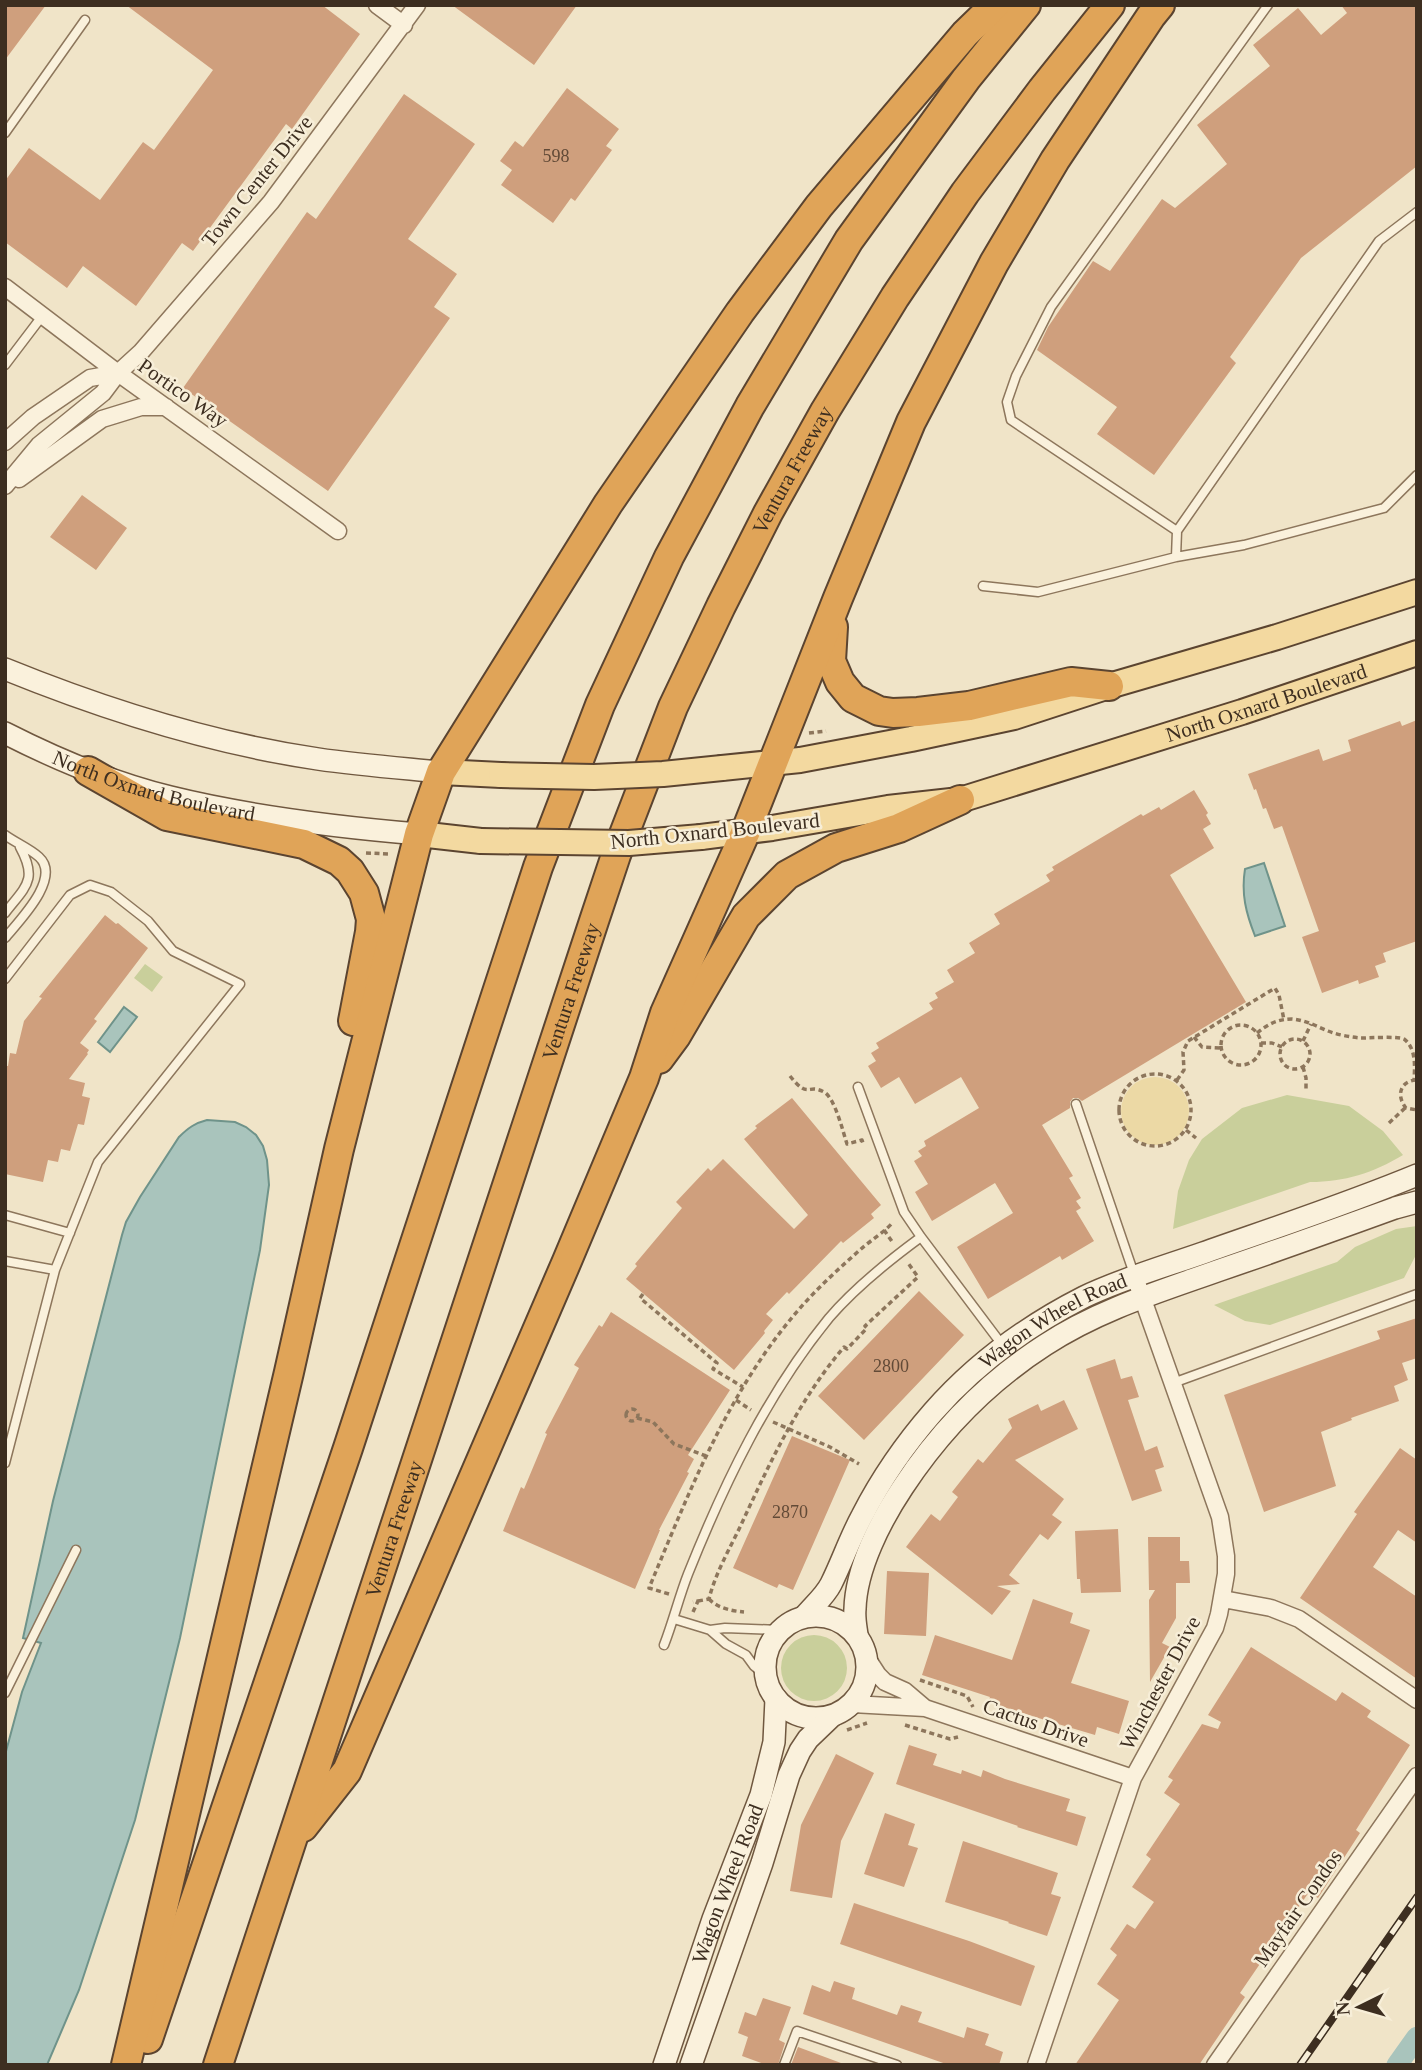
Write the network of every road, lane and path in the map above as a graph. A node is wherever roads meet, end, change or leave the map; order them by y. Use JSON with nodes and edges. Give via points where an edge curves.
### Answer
{"nodes":[{"id":1,"x":377,"y":5,"type":"edge"},
{"id":2,"x":417,"y":5,"type":"edge"},
{"id":3,"x":995,"y":5,"type":"edge"},
{"id":4,"x":1026,"y":5,"type":"edge"},
{"id":5,"x":1110,"y":5,"type":"edge"},
{"id":6,"x":1160,"y":5,"type":"edge"},
{"id":7,"x":1268,"y":5,"type":"edge"},
{"id":8,"x":85,"y":20,"type":"dead end"},
{"id":9,"x":404,"y":24,"type":"junction"},
{"id":10,"x":5,"y":133,"type":"edge"},
{"id":11,"x":1417,"y":212,"type":"edge"},
{"id":12,"x":5,"y":287,"type":"edge"},
{"id":13,"x":43,"y":315,"type":"junction"},
{"id":14,"x":5,"y":365,"type":"edge"},
{"id":15,"x":118,"y":373,"type":"junction"},
{"id":16,"x":166,"y":407,"type":"junction"},
{"id":17,"x":5,"y":442,"type":"edge"},
{"id":18,"x":1417,"y":475,"type":"edge"},
{"id":19,"x":5,"y":487,"type":"edge"},
{"id":20,"x":338,"y":531,"type":"dead end"},
{"id":21,"x":1177,"y":531,"type":"junction"},
{"id":22,"x":1175,"y":557,"type":"junction"},
{"id":23,"x":983,"y":586,"type":"dead end"},
{"id":24,"x":1417,"y":592,"type":"edge"},
{"id":25,"x":838,"y":598,"type":"junction"},
{"id":26,"x":1417,"y":653,"type":"edge"},
{"id":27,"x":5,"y":669,"type":"edge"},
{"id":28,"x":1109,"y":686,"type":"junction"},
{"id":29,"x":5,"y":733,"type":"edge"},
{"id":30,"x":771,"y":763,"type":"junction"},
{"id":31,"x":88,"y":771,"type":"junction"},
{"id":32,"x":441,"y":772,"type":"junction"},
{"id":33,"x":960,"y":800,"type":"junction"},
{"id":34,"x":746,"y":831,"type":"junction"},
{"id":35,"x":419,"y":834,"type":"junction"},
{"id":36,"x":5,"y":835,"type":"edge"},
{"id":37,"x":18,"y":845,"type":"junction"},
{"id":38,"x":358,"y":852,"type":"dead end"},
{"id":39,"x":395,"y":854,"type":"dead end"},
{"id":40,"x":5,"y":913,"type":"edge"},
{"id":41,"x":5,"y":938,"type":"edge"},
{"id":42,"x":5,"y":979,"type":"edge"},
{"id":43,"x":1284,"y":1020,"type":"junction"},
{"id":44,"x":1311,"y":1024,"type":"junction"},
{"id":45,"x":1257,"y":1033,"type":"junction"},
{"id":46,"x":1194,"y":1037,"type":"junction"},
{"id":47,"x":1303,"y":1041,"type":"junction"},
{"id":48,"x":1261,"y":1043,"type":"junction"},
{"id":49,"x":1282,"y":1047,"type":"junction"},
{"id":50,"x":1221,"y":1048,"type":"junction"},
{"id":51,"x":1415,"y":1048,"type":"edge"},
{"id":52,"x":1303,"y":1068,"type":"junction"},
{"id":53,"x":790,"y":1076,"type":"dead end"},
{"id":54,"x":644,"y":1078,"type":"junction"},
{"id":55,"x":1177,"y":1080,"type":"junction"},
{"id":56,"x":1416,"y":1080,"type":"edge"},
{"id":57,"x":858,"y":1087,"type":"dead end"},
{"id":58,"x":1306,"y":1089,"type":"dead end"},
{"id":59,"x":1076,"y":1104,"type":"dead end"},
{"id":60,"x":1406,"y":1107,"type":"junction"},
{"id":61,"x":1417,"y":1110,"type":"edge"},
{"id":62,"x":1389,"y":1123,"type":"dead end"},
{"id":63,"x":1186,"y":1130,"type":"junction"},
{"id":64,"x":1196,"y":1138,"type":"dead end"},
{"id":65,"x":339,"y":1149,"type":"junction"},
{"id":66,"x":866,"y":1152,"type":"dead end"},
{"id":67,"x":1417,"y":1175,"type":"edge"},
{"id":68,"x":1417,"y":1202,"type":"edge"},
{"id":69,"x":5,"y":1215,"type":"edge"},
{"id":70,"x":892,"y":1217,"type":"dead end"},
{"id":71,"x":884,"y":1230,"type":"junction"},
{"id":72,"x":69,"y":1233,"type":"junction"},
{"id":73,"x":921,"y":1237,"type":"junction"},
{"id":74,"x":900,"y":1252,"type":"junction"},
{"id":75,"x":5,"y":1261,"type":"edge"},
{"id":76,"x":55,"y":1270,"type":"junction"},
{"id":77,"x":1135,"y":1277,"type":"junction"},
{"id":78,"x":643,"y":1293,"type":"dead end"},
{"id":79,"x":1417,"y":1294,"type":"edge"},
{"id":80,"x":1142,"y":1297,"type":"junction"},
{"id":81,"x":1003,"y":1346,"type":"junction"},
{"id":82,"x":1173,"y":1383,"type":"junction"},
{"id":83,"x":743,"y":1387,"type":"junction"},
{"id":84,"x":736,"y":1400,"type":"junction"},
{"id":85,"x":762,"y":1416,"type":"junction"},
{"id":86,"x":637,"y":1418,"type":"dead end"},
{"id":87,"x":788,"y":1429,"type":"junction"},
{"id":88,"x":706,"y":1456,"type":"junction"},
{"id":89,"x":5,"y":1463,"type":"edge"},
{"id":90,"x":859,"y":1464,"type":"dead end"},
{"id":91,"x":76,"y":1550,"type":"dead end"},
{"id":92,"x":681,"y":1598,"type":"junction"},
{"id":93,"x":709,"y":1599,"type":"junction"},
{"id":94,"x":1223,"y":1599,"type":"junction"},
{"id":95,"x":698,"y":1601,"type":"junction"},
{"id":96,"x":744,"y":1612,"type":"dead end"},
{"id":97,"x":804,"y":1617,"type":"junction"},
{"id":98,"x":674,"y":1619,"type":"junction"},
{"id":99,"x":689,"y":1624,"type":"junction"},
{"id":100,"x":710,"y":1630,"type":"junction"},
{"id":101,"x":780,"y":1630,"type":"junction"},
{"id":102,"x":857,"y":1635,"type":"junction"},
{"id":103,"x":664,"y":1645,"type":"dead end"},
{"id":104,"x":867,"y":1658,"type":"junction"},
{"id":105,"x":765,"y":1675,"type":"junction"},
{"id":106,"x":912,"y":1677,"type":"dead end"},
{"id":107,"x":5,"y":1693,"type":"edge"},
{"id":108,"x":967,"y":1696,"type":"dead end"},
{"id":109,"x":776,"y":1699,"type":"junction"},
{"id":110,"x":1417,"y":1700,"type":"edge"},
{"id":111,"x":852,"y":1704,"type":"junction"},
{"id":112,"x":925,"y":1708,"type":"junction"},
{"id":113,"x":838,"y":1723,"type":"junction"},
{"id":114,"x":873,"y":1723,"type":"dead end"},
{"id":115,"x":894,"y":1723,"type":"dead end"},
{"id":116,"x":950,"y":1739,"type":"dead end"},
{"id":117,"x":1417,"y":1776,"type":"edge"},
{"id":118,"x":1133,"y":1778,"type":"junction"},
{"id":119,"x":290,"y":1843,"type":"junction"},
{"id":120,"x":126,"y":2065,"type":"edge"},
{"id":121,"x":140,"y":2065,"type":"edge"},
{"id":122,"x":218,"y":2065,"type":"edge"},
{"id":123,"x":664,"y":2065,"type":"edge"},
{"id":124,"x":691,"y":2065,"type":"edge"},
{"id":125,"x":784,"y":2065,"type":"edge"},
{"id":126,"x":897,"y":2065,"type":"edge"},
{"id":127,"x":1036,"y":2065,"type":"edge"},
{"id":128,"x":1216,"y":2065,"type":"edge"}],
"edges":[{"from":1,"to":9,"type":"street"},
{"from":2,"to":9,"type":"street","name":"Town Center Drive"},
{"from":3,"to":32,"type":"highway","via":[[819,206],[740,312],[608,504]]},
{"from":4,"to":121,"type":"highway","via":[[849,240],[750,406],[675,545],[600,705],[538,867]]},
{"from":5,"to":119,"type":"highway","name":"Ventura Freeway","via":[[973,183],[895,297],[768,513],[673,708],[616,855]]},
{"from":6,"to":25,"type":"highway","via":[[1055,160],[994,263],[911,422]]},
{"from":7,"to":21,"type":"lane","via":[[1051,307],[1007,402],[1011,420]]},
{"from":8,"to":10,"type":"lane"},
{"from":9,"to":15,"type":"street","name":"Town Center Drive","via":[[271,202]]},
{"from":11,"to":21,"type":"lane","via":[[1379,241]]},
{"from":12,"to":13,"type":"street","name":"Portico Way"},
{"from":13,"to":14,"type":"lane"},
{"from":13,"to":15,"type":"street","name":"Portico Way"},
{"from":15,"to":16,"type":"street","name":"Portico Way"},
{"from":15,"to":17,"type":"street","name":"Town Center Drive","via":[[90,377]]},
{"from":15,"to":19,"type":"street","name":"Town Center Drive","via":[[103,393],[38,445]]},
{"from":16,"to":19,"type":"street","name":"Town Center Drive","via":[[141,407],[102,419]]},
{"from":16,"to":20,"type":"street","name":"Portico Way"},
{"from":18,"to":22,"type":"lane","via":[[1384,508],[1244,545]]},
{"from":21,"to":22,"type":"lane"},
{"from":22,"to":23,"type":"lane","via":[[1038,592]]},
{"from":24,"to":28,"type":"main road"},
{"from":25,"to":28,"type":"highway","via":[[831,661],[853,698],[879,711],[969,706],[1071,682]]},
{"from":25,"to":30,"type":"highway"},
{"from":26,"to":33,"type":"main road","name":"North Oxnard Boulevard"},
{"from":27,"to":32,"type":"street","via":[[68,694],[214,738],[319,759]]},
{"from":28,"to":30,"type":"main road","via":[[1014,717]]},
{"from":29,"to":31,"type":"street","name":"North Oxnard Boulevard"},
{"from":30,"to":32,"type":"main road","bridge":true,"via":[[594,777]]},
{"from":30,"to":34,"type":"highway"},
{"from":31,"to":35,"type":"street","name":"North Oxnard Boulevard","via":[[169,797],[241,811]]},
{"from":31,"to":65,"type":"highway","via":[[167,816],[304,844],[339,862],[359,882],[368,906],[370,932],[340,1092]]},
{"from":32,"to":35,"type":"highway"},
{"from":33,"to":34,"type":"main road","name":"North Oxnard Boulevard"},
{"from":33,"to":54,"type":"highway","via":[[899,828],[836,848],[788,875],[746,916],[676,1036]]},
{"from":34,"to":35,"type":"main road","name":"North Oxnard Boulevard","bridge":true,"via":[[629,842],[481,841]]},
{"from":34,"to":54,"type":"highway","via":[[665,1013]]},
{"from":35,"to":65,"type":"highway"},
{"from":36,"to":37,"type":"lane"},
{"from":37,"to":40,"type":"lane","via":[[30,872],[27,885]]},
{"from":37,"to":41,"type":"lane","via":[[40,857],[45,879],[39,895]]},
{"from":38,"to":39,"type":"path"},
{"from":42,"to":72,"type":"lane","via":[[71,895],[90,885],[111,892],[139,913],[173,951],[240,984],[98,1161]]},
{"from":43,"to":44,"type":"path"},
{"from":43,"to":45,"type":"path"},
{"from":43,"to":46,"type":"path","via":[[1275,988]]},
{"from":44,"to":47,"type":"path"},
{"from":44,"to":51,"type":"path","via":[[1357,1037],[1398,1036]]},
{"from":45,"to":48,"type":"path"},
{"from":45,"to":50,"type":"path","via":[[1246,1025],[1233,1026],[1223,1034]]},
{"from":46,"to":50,"type":"path","via":[[1202,1048]]},
{"from":46,"to":55,"type":"path","via":[[1184,1048],[1185,1066]]},
{"from":47,"to":49,"type":"path","via":[[1291,1040]]},
{"from":47,"to":52,"type":"path","via":[[1311,1055]]},
{"from":48,"to":49,"type":"path"},
{"from":48,"to":50,"type":"path","via":[[1259,1054],[1245,1065],[1229,1061]]},
{"from":49,"to":52,"type":"path","via":[[1280,1055],[1286,1066]]},
{"from":51,"to":56,"type":"path"},
{"from":52,"to":58,"type":"path"},
{"from":53,"to":66,"type":"path","via":[[799,1088],[820,1090],[831,1098],[847,1144],[862,1140]]},
{"from":54,"to":119,"type":"highway","via":[[347,1770]]},
{"from":55,"to":63,"type":"path","via":[[1191,1103]]},
{"from":55,"to":63,"type":"path","via":[[1155,1073],[1136,1079],[1121,1099],[1120,1119],[1130,1137],[1148,1146],[1173,1142]]},
{"from":56,"to":60,"type":"path","via":[[1400,1091]]},
{"from":57,"to":73,"type":"lane","via":[[898,1199]]},
{"from":59,"to":77,"type":"lane"},
{"from":60,"to":61,"type":"path"},
{"from":60,"to":62,"type":"path"},
{"from":63,"to":64,"type":"path"},
{"from":65,"to":120,"type":"highway"},
{"from":67,"to":77,"type":"street","name":"Wagon Wheel Road"},
{"from":68,"to":80,"type":"street","name":"Wagon Wheel Road"},
{"from":69,"to":72,"type":"lane"},
{"from":70,"to":71,"type":"path","via":[[894,1223]]},
{"from":71,"to":74,"type":"path"},
{"from":71,"to":83,"type":"path","via":[[808,1299]]},
{"from":72,"to":76,"type":"lane"},
{"from":73,"to":74,"type":"lane"},
{"from":73,"to":81,"type":"lane"},
{"from":74,"to":85,"type":"lane","via":[[831,1316]]},
{"from":74,"to":87,"type":"path","via":[[918,1277],[847,1349],[844,1347]]},
{"from":75,"to":76,"type":"lane"},
{"from":76,"to":89,"type":"lane"},
{"from":77,"to":80,"type":"street","name":"Winchester Drive"},
{"from":77,"to":81,"type":"street","name":"Wagon Wheel Road","via":[[1050,1315]]},
{"from":78,"to":83,"type":"path","via":[[640,1298],[717,1363],[713,1369]]},
{"from":79,"to":82,"type":"lane"},
{"from":80,"to":82,"type":"street","name":"Winchester Drive"},
{"from":80,"to":102,"type":"street","name":"Wagon Wheel Road","via":[[1045,1344],[983,1392],[936,1443],[893,1502],[869,1550],[856,1595]]},
{"from":81,"to":97,"type":"street","name":"Wagon Wheel Road","via":[[952,1392],[906,1444],[872,1496],[830,1586]]},
{"from":82,"to":94,"type":"street","name":"Winchester Drive","via":[[1220,1517],[1226,1556]]},
{"from":83,"to":84,"type":"path"},
{"from":84,"to":85,"type":"path"},
{"from":84,"to":88,"type":"path"},
{"from":85,"to":87,"type":"path"},
{"from":85,"to":92,"type":"lane","via":[[721,1497]]},
{"from":86,"to":88,"type":"path","via":[[653,1422],[674,1444]]},
{"from":87,"to":90,"type":"path"},
{"from":87,"to":93,"type":"path"},
{"from":88,"to":92,"type":"path","via":[[649,1588]]},
{"from":91,"to":107,"type":"lane"},
{"from":92,"to":95,"type":"path"},
{"from":92,"to":98,"type":"lane"},
{"from":93,"to":95,"type":"path"},
{"from":93,"to":96,"type":"path"},
{"from":94,"to":110,"type":"street","via":[[1271,1608],[1298,1619]]},
{"from":94,"to":118,"type":"street","name":"Winchester Drive","via":[[1214,1629]]},
{"from":95,"to":99,"type":"path"},
{"from":97,"to":101,"type":"street"},
{"from":97,"to":102,"type":"street","via":[[833,1618]]},
{"from":98,"to":99,"type":"lane"},
{"from":98,"to":103,"type":"lane"},
{"from":99,"to":100,"type":"lane"},
{"from":100,"to":101,"type":"lane"},
{"from":100,"to":105,"type":"lane"},
{"from":101,"to":105,"type":"street","via":[[771,1643]]},
{"from":102,"to":104,"type":"street"},
{"from":104,"to":111,"type":"street","via":[[862,1691]]},
{"from":104,"to":112,"type":"street","name":"Cactus Drive","via":[[885,1682]]},
{"from":105,"to":109,"type":"street"},
{"from":106,"to":108,"type":"path"},
{"from":109,"to":113,"type":"street","via":[[802,1716]]},
{"from":109,"to":123,"type":"street","name":"Wagon Wheel Road","via":[[774,1742],[761,1795]]},
{"from":111,"to":112,"type":"street","name":"Cactus Drive"},
{"from":111,"to":113,"type":"street"},
{"from":112,"to":118,"type":"street","name":"Cactus Drive"},
{"from":113,"to":114,"type":"path"},
{"from":113,"to":124,"type":"street","name":"Wagon Wheel Road","via":[[808,1739],[789,1775]]},
{"from":115,"to":116,"type":"path"},
{"from":117,"to":128,"type":"street","name":"Mayfair Condos"},
{"from":118,"to":127,"type":"street","name":"Winchester Drive"},
{"from":119,"to":122,"type":"highway","name":"Ventura Freeway"},
{"from":125,"to":126,"type":"lane","via":[[797,2031]]}]}
